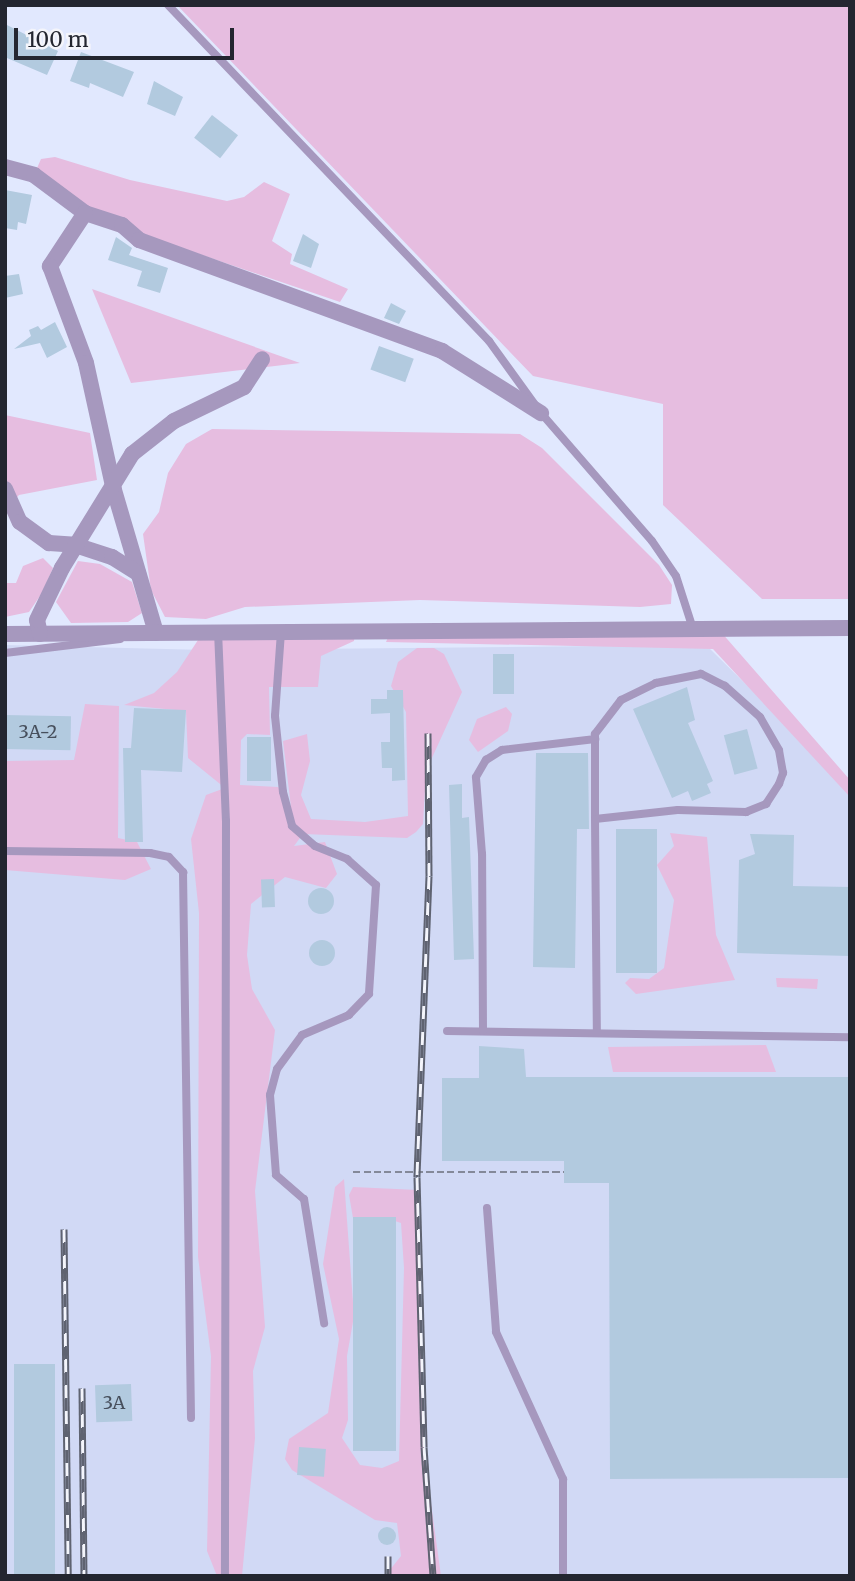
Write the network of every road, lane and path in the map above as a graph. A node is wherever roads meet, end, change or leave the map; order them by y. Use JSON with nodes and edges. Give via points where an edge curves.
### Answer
{"nodes":[{"id":1,"x":168,"y":5,"type":"edge"},
{"id":2,"x":5,"y":167,"type":"edge"},
{"id":3,"x":85,"y":212,"type":"junction"},
{"id":4,"x":262,"y":359,"type":"dead end"},
{"id":5,"x":541,"y":413,"type":"junction"},
{"id":6,"x":113,"y":482,"type":"junction"},
{"id":7,"x":5,"y":489,"type":"edge"},
{"id":8,"x":75,"y":545,"type":"junction"},
{"id":9,"x":138,"y":573,"type":"junction"},
{"id":10,"x":850,"y":628,"type":"edge"},
{"id":11,"x":693,"y":629,"type":"junction"},
{"id":12,"x":218,"y":631,"type":"junction"},
{"id":13,"x":281,"y":632,"type":"junction"},
{"id":14,"x":5,"y":634,"type":"edge"},
{"id":15,"x":40,"y":634,"type":"junction"},
{"id":16,"x":152,"y":634,"type":"junction"},
{"id":17,"x":5,"y":653,"type":"edge"},
{"id":18,"x":595,"y":739,"type":"junction"},
{"id":19,"x":595,"y":819,"type":"junction"},
{"id":20,"x":5,"y":851,"type":"edge"},
{"id":21,"x":447,"y":1031,"type":"dead end"},
{"id":22,"x":483,"y":1031,"type":"junction"},
{"id":23,"x":597,"y":1033,"type":"junction"},
{"id":24,"x":850,"y":1037,"type":"edge"},
{"id":25,"x":353,"y":1172,"type":"dead end"},
{"id":26,"x":564,"y":1172,"type":"dead end"},
{"id":27,"x":487,"y":1208,"type":"dead end"},
{"id":28,"x":324,"y":1323,"type":"dead end"},
{"id":29,"x":191,"y":1418,"type":"dead end"},
{"id":30,"x":225,"y":1576,"type":"edge"},
{"id":31,"x":563,"y":1576,"type":"edge"}],
"edges":[{"from":1,"to":5,"type":"lane","via":[[489,341]]},
{"from":2,"to":3,"type":"street","via":[[34,175]]},
{"from":3,"to":5,"type":"street","via":[[122,225],[139,240],[442,351]]},
{"from":3,"to":6,"type":"street","via":[[50,266],[86,363]]},
{"from":4,"to":6,"type":"street","via":[[244,387],[174,421],[132,454]]},
{"from":5,"to":11,"type":"lane","via":[[658,550],[676,576]]},
{"from":6,"to":8,"type":"street"},
{"from":6,"to":9,"type":"street"},
{"from":7,"to":8,"type":"street","via":[[20,522],[49,543]]},
{"from":8,"to":9,"type":"street","via":[[112,556]]},
{"from":8,"to":15,"type":"street","via":[[37,620]]},
{"from":9,"to":16,"type":"street"},
{"from":10,"to":11,"type":"street"},
{"from":11,"to":13,"type":"street"},
{"from":12,"to":13,"type":"street"},
{"from":12,"to":16,"type":"street"},
{"from":12,"to":30,"type":"lane","via":[[226,821]]},
{"from":13,"to":28,"type":"lane","via":[[275,716],[283,792],[292,825],[315,846],[347,859],[376,885],[369,994],[349,1015],[302,1035],[277,1069],[270,1095],[276,1175],[304,1199]]},
{"from":14,"to":15,"type":"street"},
{"from":15,"to":16,"type":"street"},
{"from":16,"to":17,"type":"lane","via":[[79,648]]},
{"from":18,"to":19,"type":"lane"},
{"from":18,"to":19,"type":"lane","via":[[621,700],[656,683],[701,674],[726,686],[760,717],[779,750],[783,774],[766,804],[746,812],[678,810]]},
{"from":18,"to":22,"type":"lane","via":[[502,750],[485,760],[476,776],[482,854]]},
{"from":19,"to":23,"type":"lane"},
{"from":20,"to":29,"type":"lane","via":[[150,853],[169,857],[183,872]]},
{"from":21,"to":22,"type":"lane"},
{"from":22,"to":23,"type":"lane"},
{"from":23,"to":24,"type":"lane"},
{"from":25,"to":26,"type":"path"},
{"from":27,"to":31,"type":"lane","via":[[496,1332],[563,1479]]}]}
